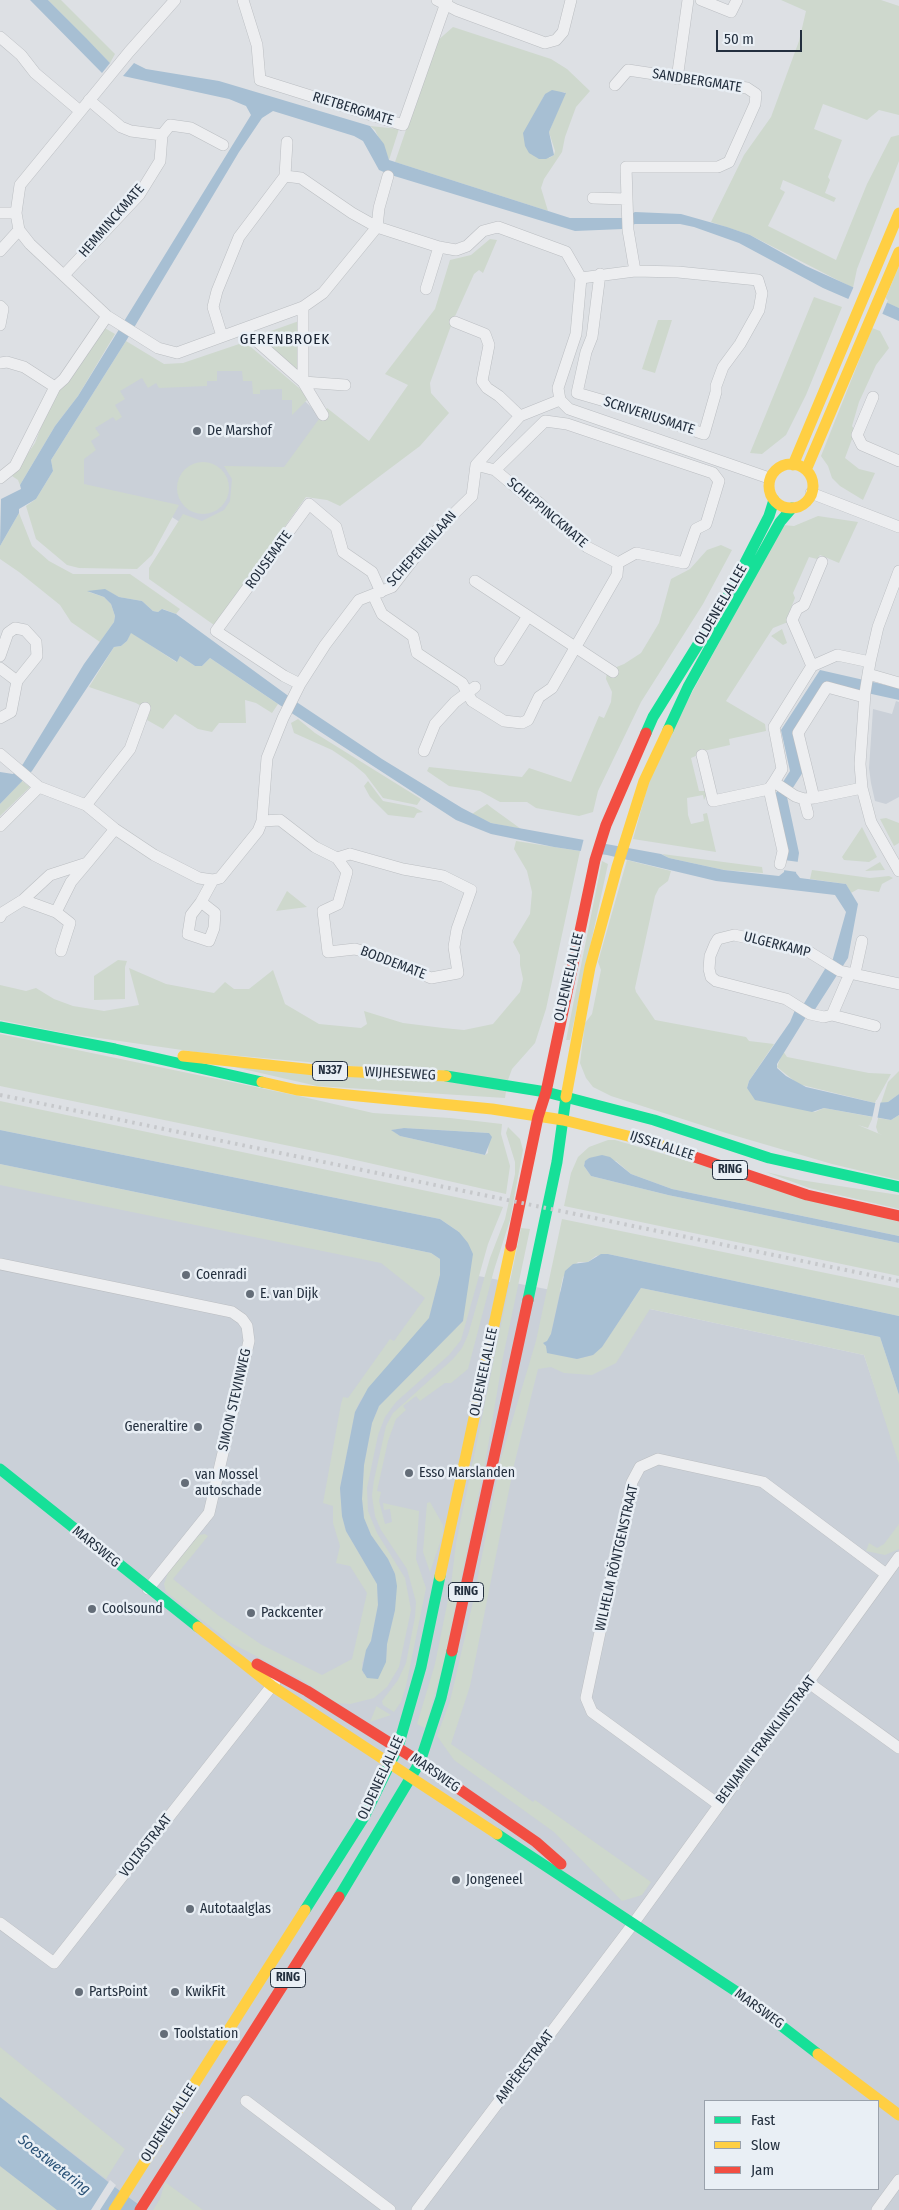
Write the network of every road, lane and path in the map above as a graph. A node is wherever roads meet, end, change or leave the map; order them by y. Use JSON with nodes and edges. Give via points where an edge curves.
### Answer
{"nodes":[{"id":1,"x":175,"y":0,"type":"edge"},
{"id":2,"x":244,"y":0,"type":"edge"},
{"id":3,"x":571,"y":0,"type":"edge"},
{"id":4,"x":688,"y":0,"type":"edge"},
{"id":5,"x":701,"y":0,"type":"edge"},
{"id":6,"x":737,"y":0,"type":"edge"},
{"id":7,"x":443,"y":2,"type":"edge"},
{"id":8,"x":0,"y":36,"type":"edge"},
{"id":9,"x":677,"y":78,"type":"junction"},
{"id":10,"x":615,"y":85,"type":"dead end"},
{"id":11,"x":89,"y":100,"type":"junction"},
{"id":12,"x":80,"y":111,"type":"junction"},
{"id":13,"x":162,"y":135,"type":"junction"},
{"id":14,"x":287,"y":142,"type":"dead end"},
{"id":15,"x":223,"y":145,"type":"dead end"},
{"id":16,"x":285,"y":176,"type":"junction"},
{"id":17,"x":388,"y":176,"type":"dead end"},
{"id":18,"x":593,"y":198,"type":"dead end"},
{"id":19,"x":626,"y":199,"type":"junction"},
{"id":20,"x":0,"y":213,"type":"edge"},
{"id":21,"x":16,"y":213,"type":"junction"},
{"id":22,"x":899,"y":213,"type":"edge"},
{"id":23,"x":377,"y":227,"type":"junction"},
{"id":24,"x":19,"y":230,"type":"junction"},
{"id":25,"x":439,"y":247,"type":"junction"},
{"id":26,"x":0,"y":250,"type":"edge"},
{"id":27,"x":899,"y":252,"type":"edge"},
{"id":28,"x":635,"y":271,"type":"junction"},
{"id":29,"x":600,"y":274,"type":"junction"},
{"id":30,"x":64,"y":276,"type":"junction"},
{"id":31,"x":582,"y":278,"type":"junction"},
{"id":32,"x":426,"y":289,"type":"dead end"},
{"id":33,"x":0,"y":306,"type":"edge"},
{"id":34,"x":303,"y":307,"type":"junction"},
{"id":35,"x":107,"y":316,"type":"junction"},
{"id":36,"x":455,"y":322,"type":"dead end"},
{"id":37,"x":0,"y":325,"type":"edge"},
{"id":38,"x":243,"y":329,"type":"junction"},
{"id":39,"x":222,"y":336,"type":"junction"},
{"id":40,"x":0,"y":363,"type":"edge"},
{"id":41,"x":304,"y":382,"type":"junction"},
{"id":42,"x":345,"y":385,"type":"dead end"},
{"id":43,"x":55,"y":387,"type":"junction"},
{"id":44,"x":873,"y":397,"type":"dead end"},
{"id":45,"x":560,"y":400,"type":"junction"},
{"id":46,"x":323,"y":415,"type":"dead end"},
{"id":47,"x":520,"y":416,"type":"junction"},
{"id":48,"x":899,"y":461,"type":"edge"},
{"id":49,"x":792,"y":464,"type":"junction"},
{"id":50,"x":476,"y":465,"type":"junction"},
{"id":51,"x":496,"y":470,"type":"junction"},
{"id":52,"x":806,"y":470,"type":"junction"},
{"id":53,"x":0,"y":478,"type":"edge"},
{"id":54,"x":769,"y":478,"type":"junction"},
{"id":55,"x":811,"y":493,"type":"junction"},
{"id":56,"x":774,"y":500,"type":"junction"},
{"id":57,"x":792,"y":508,"type":"junction"},
{"id":58,"x":899,"y":527,"type":"edge"},
{"id":59,"x":822,"y":562,"type":"dead end"},
{"id":60,"x":618,"y":563,"type":"junction"},
{"id":61,"x":899,"y":571,"type":"edge"},
{"id":62,"x":475,"y":581,"type":"dead end"},
{"id":63,"x":377,"y":593,"type":"junction"},
{"id":64,"x":528,"y":616,"type":"junction"},
{"id":65,"x":573,"y":647,"type":"junction"},
{"id":66,"x":0,"y":656,"type":"edge"},
{"id":67,"x":500,"y":660,"type":"dead end"},
{"id":68,"x":870,"y":662,"type":"junction"},
{"id":69,"x":812,"y":666,"type":"junction"},
{"id":70,"x":0,"y":668,"type":"edge"},
{"id":71,"x":613,"y":672,"type":"dead end"},
{"id":72,"x":867,"y":677,"type":"junction"},
{"id":73,"x":17,"y":681,"type":"junction"},
{"id":74,"x":899,"y":683,"type":"edge"},
{"id":75,"x":298,"y":688,"type":"junction"},
{"id":76,"x":471,"y":690,"type":"junction"},
{"id":77,"x":865,"y":695,"type":"junction"},
{"id":78,"x":145,"y":708,"type":"dead end"},
{"id":79,"x":0,"y":718,"type":"edge"},
{"id":80,"x":424,"y":751,"type":"dead end"},
{"id":81,"x":0,"y":754,"type":"edge"},
{"id":82,"x":702,"y":755,"type":"dead end"},
{"id":83,"x":35,"y":782,"type":"junction"},
{"id":84,"x":773,"y":785,"type":"junction"},
{"id":85,"x":862,"y":788,"type":"junction"},
{"id":86,"x":809,"y":799,"type":"junction"},
{"id":87,"x":86,"y":805,"type":"junction"},
{"id":88,"x":808,"y":814,"type":"dead end"},
{"id":89,"x":262,"y":821,"type":"junction"},
{"id":90,"x":0,"y":826,"type":"edge"},
{"id":91,"x":115,"y":829,"type":"junction"},
{"id":92,"x":337,"y":858,"type":"junction"},
{"id":93,"x":87,"y":864,"type":"junction"},
{"id":94,"x":780,"y":864,"type":"dead end"},
{"id":95,"x":898,"y":870,"type":"edge"},
{"id":96,"x":213,"y":880,"type":"junction"},
{"id":97,"x":23,"y":900,"type":"junction"},
{"id":98,"x":201,"y":902,"type":"dead end"},
{"id":99,"x":56,"y":912,"type":"junction"},
{"id":100,"x":0,"y":917,"type":"edge"},
{"id":101,"x":862,"y":941,"type":"dead end"},
{"id":102,"x":61,"y":951,"type":"dead end"},
{"id":103,"x":848,"y":972,"type":"junction"},
{"id":104,"x":899,"y":984,"type":"edge"},
{"id":105,"x":832,"y":1015,"type":"junction"},
{"id":106,"x":875,"y":1026,"type":"dead end"},
{"id":107,"x":0,"y":1027,"type":"edge"},
{"id":108,"x":115,"y":1049,"type":"junction"},
{"id":109,"x":546,"y":1092,"type":"junction"},
{"id":110,"x":566,"y":1097,"type":"junction"},
{"id":111,"x":538,"y":1117,"type":"junction"},
{"id":112,"x":563,"y":1120,"type":"junction"},
{"id":113,"x":899,"y":1187,"type":"edge"},
{"id":114,"x":899,"y":1216,"type":"edge"},
{"id":115,"x":0,"y":1264,"type":"edge"},
{"id":116,"x":0,"y":1469,"type":"edge"},
{"id":117,"x":899,"y":1557,"type":"edge"},
{"id":118,"x":886,"y":1574,"type":"junction"},
{"id":119,"x":148,"y":1589,"type":"junction"},
{"id":120,"x":216,"y":1642,"type":"junction"},
{"id":121,"x":280,"y":1676,"type":"junction"},
{"id":122,"x":809,"y":1683,"type":"junction"},
{"id":123,"x":272,"y":1686,"type":"junction"},
{"id":124,"x":398,"y":1747,"type":"junction"},
{"id":125,"x":899,"y":1748,"type":"edge"},
{"id":126,"x":420,"y":1762,"type":"junction"},
{"id":127,"x":390,"y":1765,"type":"junction"},
{"id":128,"x":410,"y":1779,"type":"junction"},
{"id":129,"x":718,"y":1804,"type":"junction"},
{"id":130,"x":614,"y":1910,"type":"junction"},
{"id":131,"x":0,"y":1923,"type":"edge"},
{"id":132,"x":633,"y":1924,"type":"junction"},
{"id":133,"x":246,"y":2101,"type":"dead end"},
{"id":134,"x":899,"y":2115,"type":"edge"},
{"id":135,"x":899,"y":2180,"type":"edge"},
{"id":136,"x":114,"y":2210,"type":"edge"},
{"id":137,"x":140,"y":2210,"type":"edge"},
{"id":138,"x":390,"y":2210,"type":"edge"},
{"id":139,"x":417,"y":2210,"type":"edge"},
{"id":140,"x":877,"y":2210,"type":"edge"}],
"edges":[{"from":1,"to":11,"type":"street"},
{"from":2,"to":7,"type":"street","name":"RIETBERGMATE","via":[[257,46],[260,80],[403,125]]},
{"from":3,"to":7,"type":"street","via":[[563,32],[556,40],[545,44]]},
{"from":4,"to":9,"type":"street"},
{"from":5,"to":6,"type":"street","via":[[731,12]]},
{"from":8,"to":12,"type":"street","via":[[35,73]]},
{"from":9,"to":10,"type":"street","name":"SANDBERGMATE","via":[[628,70]]},
{"from":9,"to":19,"type":"street","name":"SANDBERGMATE","via":[[747,88],[756,94],[755,104],[729,162],[718,167],[626,167]]},
{"from":11,"to":12,"type":"street"},
{"from":11,"to":13,"type":"street","via":[[121,127]]},
{"from":12,"to":21,"type":"street","via":[[20,185]]},
{"from":13,"to":15,"type":"street","via":[[170,125],[191,128]]},
{"from":13,"to":30,"type":"street","name":"HEMMINCKMATE","via":[[160,161],[138,195]]},
{"from":14,"to":16,"type":"street"},
{"from":16,"to":23,"type":"street","via":[[301,178]]},
{"from":16,"to":39,"type":"street","via":[[239,237],[217,291],[213,306]]},
{"from":17,"to":23,"type":"street"},
{"from":18,"to":19,"type":"street"},
{"from":19,"to":28,"type":"street","name":"SANDBERGMATE"},
{"from":20,"to":21,"type":"street"},
{"from":21,"to":24,"type":"street"},
{"from":22,"to":49,"type":"main road","via":[[802,449]]},
{"from":23,"to":25,"type":"street"},
{"from":23,"to":34,"type":"street","via":[[324,293]]},
{"from":24,"to":26,"type":"street"},
{"from":24,"to":30,"type":"street"},
{"from":25,"to":31,"type":"street","via":[[456,250],[467,246],[483,232],[498,227],[566,252]]},
{"from":25,"to":32,"type":"street"},
{"from":27,"to":52,"type":"main road"},
{"from":28,"to":29,"type":"street"},
{"from":28,"to":29,"type":"street","name":"SCRIVERIUSMATE","via":[[758,280],[762,293],[758,310],[723,367],[704,434],[577,393],[592,337]]},
{"from":29,"to":31,"type":"street"},
{"from":30,"to":35,"type":"street"},
{"from":31,"to":45,"type":"street","via":[[576,334],[558,388]]},
{"from":33,"to":37,"type":"street","via":[[3,309]]},
{"from":34,"to":38,"type":"street"},
{"from":34,"to":41,"type":"street"},
{"from":35,"to":39,"type":"street","via":[[158,348],[177,353]]},
{"from":35,"to":43,"type":"street","via":[[64,379]]},
{"from":36,"to":47,"type":"street","via":[[485,334],[489,345],[482,382]]},
{"from":38,"to":39,"type":"street"},
{"from":38,"to":41,"type":"street"},
{"from":40,"to":43,"type":"street","via":[[24,367]]},
{"from":41,"to":42,"type":"street"},
{"from":41,"to":46,"type":"street"},
{"from":43,"to":53,"type":"street","via":[[24,451]]},
{"from":44,"to":48,"type":"street","via":[[857,435],[862,445]]},
{"from":45,"to":47,"type":"street"},
{"from":45,"to":54,"type":"street","via":[[569,409]]},
{"from":47,"to":50,"type":"street"},
{"from":49,"to":52,"type":"main road"},
{"from":49,"to":54,"type":"main road","via":[[781,466]]},
{"from":50,"to":51,"type":"street","name":"SCHEPPINCKMATE"},
{"from":50,"to":63,"type":"street","name":"SCHEPENENLAAN","via":[[472,496],[432,535],[392,587]]},
{"from":51,"to":60,"type":"street","name":"SCHEPPINCKMATE","via":[[532,501],[538,502],[587,547]]},
{"from":51,"to":60,"type":"street","via":[[546,421],[567,424],[713,473],[719,481],[706,524],[696,529],[684,563],[636,553]]},
{"from":52,"to":55,"type":"main road","via":[[813,484]]},
{"from":54,"to":56,"type":"main road","via":[[769,491]]},
{"from":55,"to":57,"type":"main road","via":[[804,503]]},
{"from":55,"to":58,"type":"street"},
{"from":56,"to":57,"type":"main road"},
{"from":56,"to":109,"type":"main road","name":"OLDENEELALLEE","via":[[728,596],[653,717],[606,825],[595,860]]},
{"from":57,"to":110,"type":"main road","name":"OLDENEELALLEE","via":[[780,522],[684,696],[644,781],[590,967]]},
{"from":59,"to":69,"type":"street","via":[[804,605],[797,609],[792,620]]},
{"from":60,"to":65,"type":"street","via":[[617,575]]},
{"from":61,"to":68,"type":"street","via":[[878,628]]},
{"from":62,"to":64,"type":"street"},
{"from":63,"to":75,"type":"street","name":"SCHEPENENLAAN","via":[[360,600],[350,610]]},
{"from":63,"to":75,"type":"street","name":"ROUSEMATE","via":[[372,572],[343,552],[336,527],[309,504],[216,631]]},
{"from":63,"to":76,"type":"street","via":[[382,614],[413,636],[417,654]]},
{"from":64,"to":65,"type":"street"},
{"from":64,"to":67,"type":"street"},
{"from":65,"to":71,"type":"street"},
{"from":65,"to":76,"type":"street","via":[[552,688],[539,697],[528,720],[522,723],[504,721],[472,701]]},
{"from":66,"to":73,"type":"street","via":[[11,630],[18,628],[33,636],[37,656]]},
{"from":68,"to":69,"type":"street","via":[[837,655]]},
{"from":68,"to":72,"type":"street"},
{"from":69,"to":84,"type":"street","via":[[774,727],[782,769]]},
{"from":70,"to":73,"type":"street"},
{"from":72,"to":74,"type":"street"},
{"from":72,"to":77,"type":"street"},
{"from":73,"to":79,"type":"street","via":[[11,712]]},
{"from":75,"to":89,"type":"street","name":"SCHEPENENLAAN","via":[[267,758]]},
{"from":76,"to":80,"type":"street","via":[[435,724]]},
{"from":77,"to":85,"type":"street","via":[[860,764]]},
{"from":77,"to":86,"type":"street","via":[[828,687],[798,733]]},
{"from":78,"to":87,"type":"street","via":[[130,749]]},
{"from":81,"to":83,"type":"street"},
{"from":82,"to":84,"type":"street","via":[[713,801]]},
{"from":83,"to":87,"type":"street"},
{"from":83,"to":90,"type":"street"},
{"from":84,"to":86,"type":"street"},
{"from":84,"to":94,"type":"street","via":[[783,851]]},
{"from":85,"to":86,"type":"street"},
{"from":85,"to":95,"type":"street","via":[[871,822]]},
{"from":86,"to":88,"type":"street"},
{"from":87,"to":91,"type":"street"},
{"from":89,"to":92,"type":"street","name":"BODDEMATE","via":[[280,820],[315,847]]},
{"from":89,"to":96,"type":"street","name":"SCHEPENENLAAN","via":[[258,831],[220,878]]},
{"from":91,"to":93,"type":"street"},
{"from":91,"to":96,"type":"street","via":[[154,855],[198,878]]},
{"from":92,"to":92,"type":"street","name":"BODDEMATE","via":[[350,854],[443,876],[470,890],[454,947],[458,973],[431,978],[355,949],[328,952],[323,911],[338,904],[347,872]]},
{"from":93,"to":97,"type":"street","via":[[50,874]]},
{"from":93,"to":99,"type":"street","via":[[71,882]]},
{"from":96,"to":98,"type":"street","name":"SCHEPENENLAAN"},
{"from":97,"to":99,"type":"street"},
{"from":97,"to":100,"type":"street"},
{"from":99,"to":102,"type":"street","via":[[70,924]]},
{"from":101,"to":103,"type":"street"},
{"from":103,"to":104,"type":"street","name":"ULGERKAMP"},
{"from":103,"to":105,"type":"street"},
{"from":103,"to":105,"type":"street","name":"ULGERKAMP","via":[[828,965],[806,950],[734,935],[718,939],[710,956],[708,969],[716,981],[786,999],[810,1014]]},
{"from":105,"to":106,"type":"street","name":"ULGERKAMP"},
{"from":107,"to":108,"type":"main road","name":"WIJHESEWEG","number":"N337"},
{"from":108,"to":109,"type":"main road","name":"WIJHESEWEG","number":"N337","via":[[280,1067],[458,1078]]},
{"from":108,"to":111,"type":"main road","name":"WIJHESEWEG","number":"N337","via":[[297,1090],[492,1109]]},
{"from":109,"to":110,"type":"main road","name":"WIJHESEWEG","number":"RING"},
{"from":109,"to":111,"type":"main road","name":"OLDENEELALLEE","number":"RING"},
{"from":110,"to":112,"type":"main road","name":"OLDENEELALLEE"},
{"from":110,"to":113,"type":"main road","name":"IJSSELALLEE","number":"RING","via":[[654,1120],[768,1158]]},
{"from":111,"to":112,"type":"main road","name":"IJSSELALLEE","number":"N337"},
{"from":111,"to":124,"type":"main road","name":"OLDENEELALLEE","number":"RING","via":[[421,1667]]},
{"from":112,"to":114,"type":"main road","name":"IJSSELALLEE","number":"RING","via":[[648,1141],[807,1195]]},
{"from":112,"to":126,"type":"main road","name":"OLDENEELALLEE","number":"RING","via":[[539,1250],[466,1591],[441,1698]]},
{"from":115,"to":119,"type":"street","name":"SIMON STEVINWEG","via":[[232,1312],[247,1326],[249,1341],[209,1513]]},
{"from":116,"to":119,"type":"main road","name":"MARSWEG"},
{"from":117,"to":118,"type":"street","name":"BENJAMIN FRANKLINSTRAAT"},
{"from":118,"to":122,"type":"street","name":"BENJAMIN FRANKLINSTRAAT"},
{"from":118,"to":129,"type":"street","name":"WILHELM RÖNTGENSTRAAT","via":[[763,1482],[658,1460],[640,1467],[632,1482],[586,1698],[592,1712]]},
{"from":119,"to":120,"type":"main road","name":"MARSWEG"},
{"from":120,"to":121,"type":"main road","name":"MARSWEG"},
{"from":120,"to":123,"type":"main road","name":"MARSWEG"},
{"from":121,"to":123,"type":"street","name":"VOLTASTRAAT"},
{"from":121,"to":124,"type":"main road","name":"MARSWEG"},
{"from":122,"to":125,"type":"street"},
{"from":122,"to":129,"type":"street","name":"BENJAMIN FRANKLINSTRAAT"},
{"from":123,"to":127,"type":"main road","name":"MARSWEG"},
{"from":123,"to":131,"type":"street","name":"VOLTASTRAAT","via":[[54,1963]]},
{"from":124,"to":126,"type":"main road","name":"MARSWEG"},
{"from":124,"to":127,"type":"main road","name":"OLDENEELALLEE","number":"RING"},
{"from":126,"to":128,"type":"main road","name":"OLDENEELALLEE","number":"RING"},
{"from":126,"to":130,"type":"main road","name":"MARSWEG","via":[[536,1842]]},
{"from":127,"to":128,"type":"main road","name":"MARSWEG"},
{"from":127,"to":136,"type":"main road","name":"OLDENEELALLEE","number":"RING","via":[[364,1817]]},
{"from":128,"to":130,"type":"main road","name":"MARSWEG"},
{"from":128,"to":137,"type":"main road","name":"OLDENEELALLEE","number":"RING","via":[[266,2014]]},
{"from":129,"to":132,"type":"street","name":"BENJAMIN FRANKLINSTRAAT"},
{"from":130,"to":132,"type":"main road","name":"MARSWEG"},
{"from":132,"to":134,"type":"main road","name":"MARSWEG","via":[[740,1994]]},
{"from":132,"to":139,"type":"street","name":"AMPÈRESTRAAT"},
{"from":133,"to":138,"type":"street"},
{"from":135,"to":140,"type":"street"}]}
